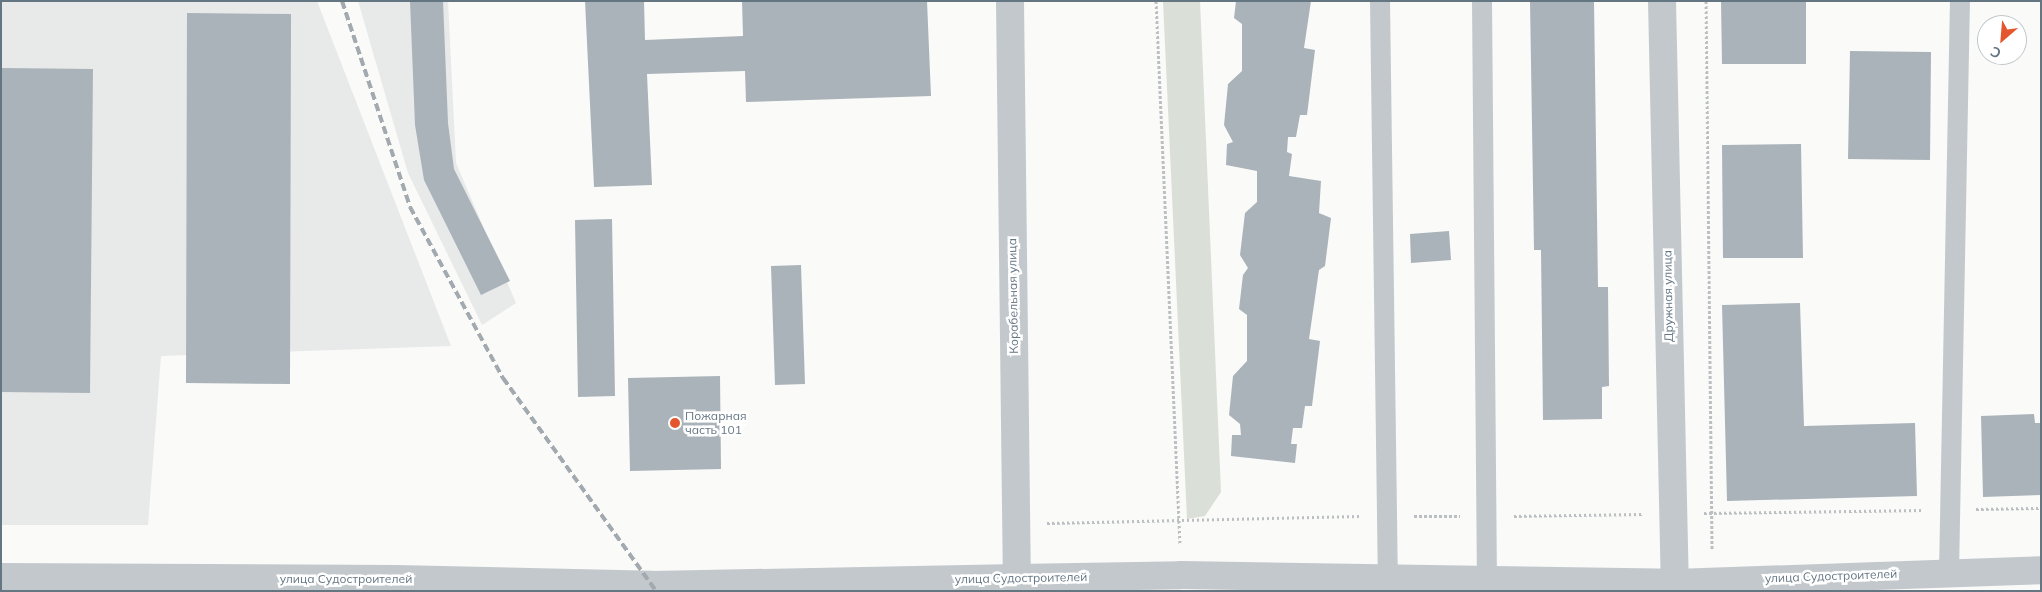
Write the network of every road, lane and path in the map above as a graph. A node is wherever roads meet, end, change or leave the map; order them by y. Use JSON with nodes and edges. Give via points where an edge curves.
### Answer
{"nodes":[{"id":1,"x":1010,"y":1,"type":"edge"},
{"id":2,"x":1156,"y":1,"type":"edge"},
{"id":3,"x":1380,"y":1,"type":"edge"},
{"id":4,"x":1482,"y":1,"type":"edge"},
{"id":5,"x":1662,"y":1,"type":"edge"},
{"id":6,"x":1706,"y":1,"type":"edge"},
{"id":7,"x":1960,"y":1,"type":"edge"},
{"id":8,"x":2041,"y":508,"type":"edge"},
{"id":9,"x":1950,"y":509,"type":"junction"},
{"id":10,"x":1711,"y":513,"type":"junction"},
{"id":11,"x":1673,"y":514,"type":"junction"},
{"id":12,"x":1388,"y":515,"type":"junction"},
{"id":13,"x":1486,"y":517,"type":"junction"},
{"id":14,"x":1179,"y":522,"type":"junction"},
{"id":15,"x":1016,"y":523,"type":"junction"},
{"id":16,"x":2041,"y":570,"type":"edge"},
{"id":17,"x":1949,"y":572,"type":"junction"},
{"id":18,"x":1181,"y":575,"type":"junction"},
{"id":19,"x":1,"y":576,"type":"edge"},
{"id":20,"x":1487,"y":580,"type":"junction"},
{"id":21,"x":1712,"y":581,"type":"junction"},
{"id":22,"x":1017,"y":584,"type":"edge"},
{"id":23,"x":1387,"y":584,"type":"edge"},
{"id":24,"x":395,"y":585,"type":"edge"},
{"id":25,"x":1675,"y":587,"type":"edge"},
{"id":26,"x":605,"y":588,"type":"edge"}],
"edges":[{"from":1,"to":15,"type":"street","name":"Корабельная улица"},
{"from":2,"to":14,"type":"path"},
{"from":3,"to":12,"type":"lane"},
{"from":4,"to":13,"type":"lane"},
{"from":5,"to":11,"type":"street","name":"Дружная улица"},
{"from":6,"to":10,"type":"path"},
{"from":7,"to":9,"type":"lane"},
{"from":8,"to":9,"type":"path"},
{"from":9,"to":10,"type":"path"},
{"from":9,"to":17,"type":"lane"},
{"from":10,"to":11,"type":"path"},
{"from":10,"to":21,"type":"path"},
{"from":11,"to":13,"type":"path"},
{"from":11,"to":25,"type":"street","name":"Дружная улица"},
{"from":12,"to":13,"type":"path"},
{"from":12,"to":14,"type":"path"},
{"from":12,"to":23,"type":"lane"},
{"from":13,"to":20,"type":"lane"},
{"from":14,"to":15,"type":"path"},
{"from":14,"to":18,"type":"path"},
{"from":15,"to":22,"type":"street","name":"Корабельная улица"},
{"from":16,"to":17,"type":"street","name":"улица Судостроителей"},
{"from":17,"to":21,"type":"street","name":"улица Судостроителей"},
{"from":18,"to":22,"type":"street","name":"улица Судостроителей"},
{"from":18,"to":23,"type":"street","name":"улица Судостроителей"},
{"from":19,"to":24,"type":"street","name":"улица Судостроителей"},
{"from":20,"to":23,"type":"street","name":"улица Судостроителей"},
{"from":20,"to":25,"type":"street","name":"улица Судостроителей"},
{"from":21,"to":25,"type":"street","name":"улица Судостроителей"},
{"from":22,"to":26,"type":"street","name":"улица Судостроителей"},
{"from":24,"to":26,"type":"street","name":"улица Судостроителей"}]}
